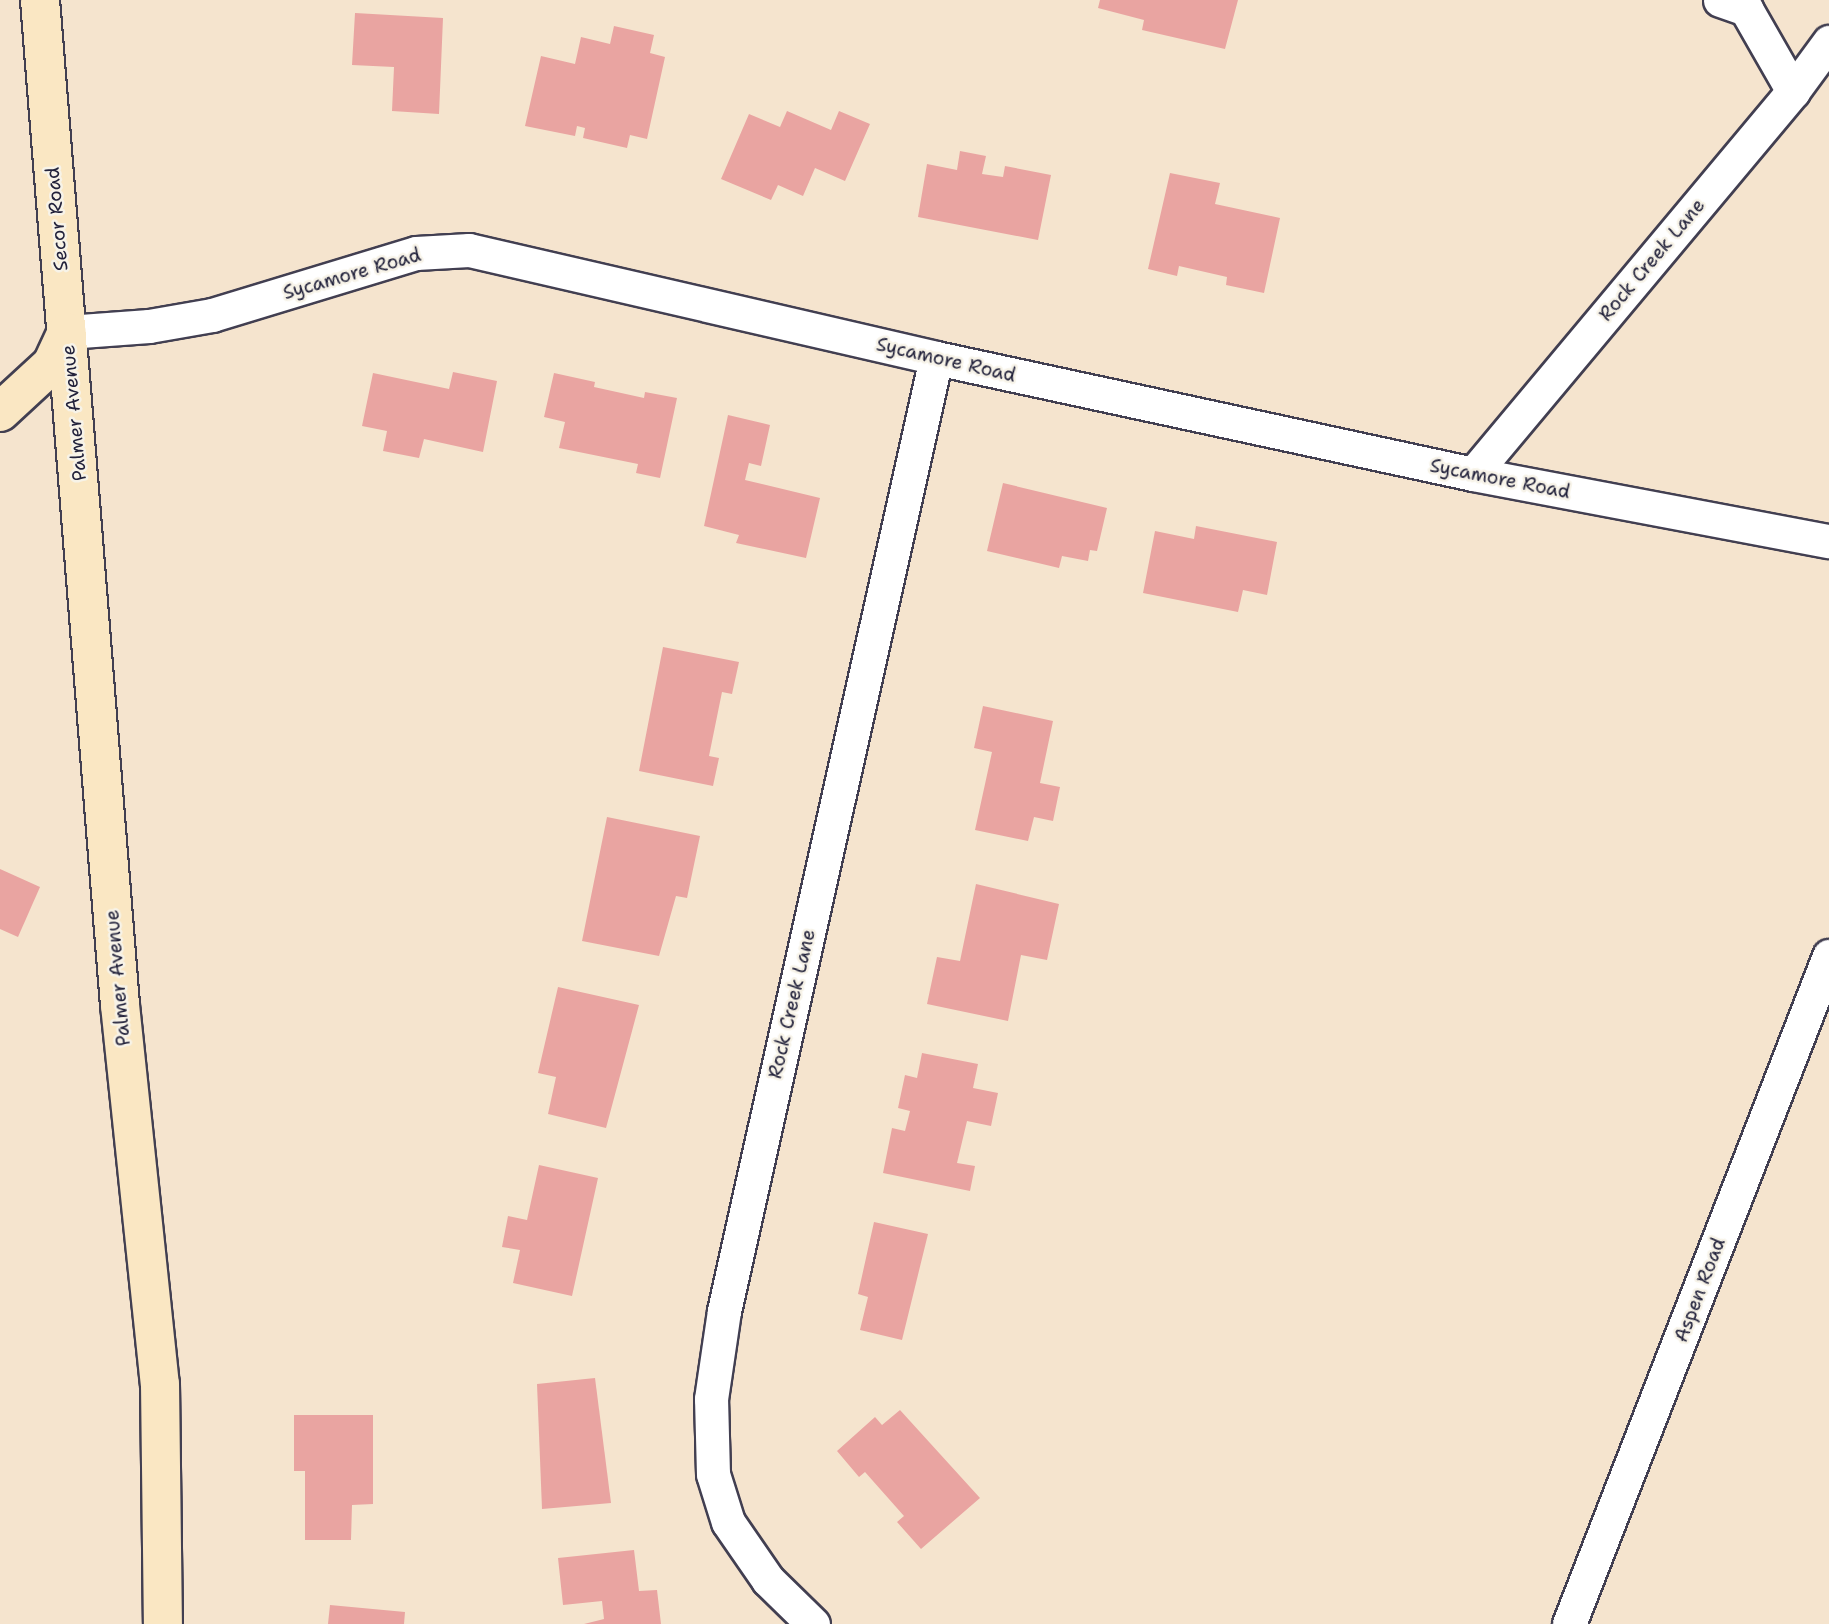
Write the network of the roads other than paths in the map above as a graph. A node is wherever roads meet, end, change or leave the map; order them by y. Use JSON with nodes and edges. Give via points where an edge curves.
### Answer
{"nodes":[{"id":1,"x":40,"y":0,"type":"edge"},
{"id":2,"x":1720,"y":0,"type":"edge"},
{"id":3,"x":1829,"y":42,"type":"edge"},
{"id":4,"x":1793,"y":91,"type":"junction"},
{"id":5,"x":67,"y":332,"type":"junction"},
{"id":6,"x":936,"y":358,"type":"junction"},
{"id":7,"x":0,"y":412,"type":"edge"},
{"id":8,"x":1472,"y":474,"type":"junction"},
{"id":9,"x":1829,"y":541,"type":"edge"},
{"id":10,"x":1829,"y":956,"type":"edge"},
{"id":11,"x":163,"y":1624,"type":"edge"},
{"id":12,"x":813,"y":1624,"type":"edge"},
{"id":13,"x":1569,"y":1624,"type":"edge"}],
"edges":[{"from":1,"to":5,"type":"main road","name":"Secor Road"},
{"from":2,"to":4,"type":"street","via":[[1746,9]]},
{"from":3,"to":4,"type":"street","name":"Rock Creek Lane"},
{"from":4,"to":8,"type":"street","name":"Rock Creek Lane"},
{"from":5,"to":6,"type":"street","name":"Sycamore Road","via":[[149,326],[212,315],[416,253],[469,250]]},
{"from":5,"to":7,"type":"main road","name":"Secor Road","via":[[52,365]]},
{"from":5,"to":11,"type":"main road","name":"Palmer Avenue","via":[[120,1005],[160,1384]]},
{"from":6,"to":8,"type":"street","name":"Sycamore Road"},
{"from":6,"to":12,"type":"street","name":"Rock Creek Lane","via":[[724,1311],[711,1399],[713,1474],[727,1522],[768,1580]]},
{"from":8,"to":9,"type":"street","name":"Sycamore Road"},
{"from":10,"to":13,"type":"street","name":"Aspen Road"}]}
